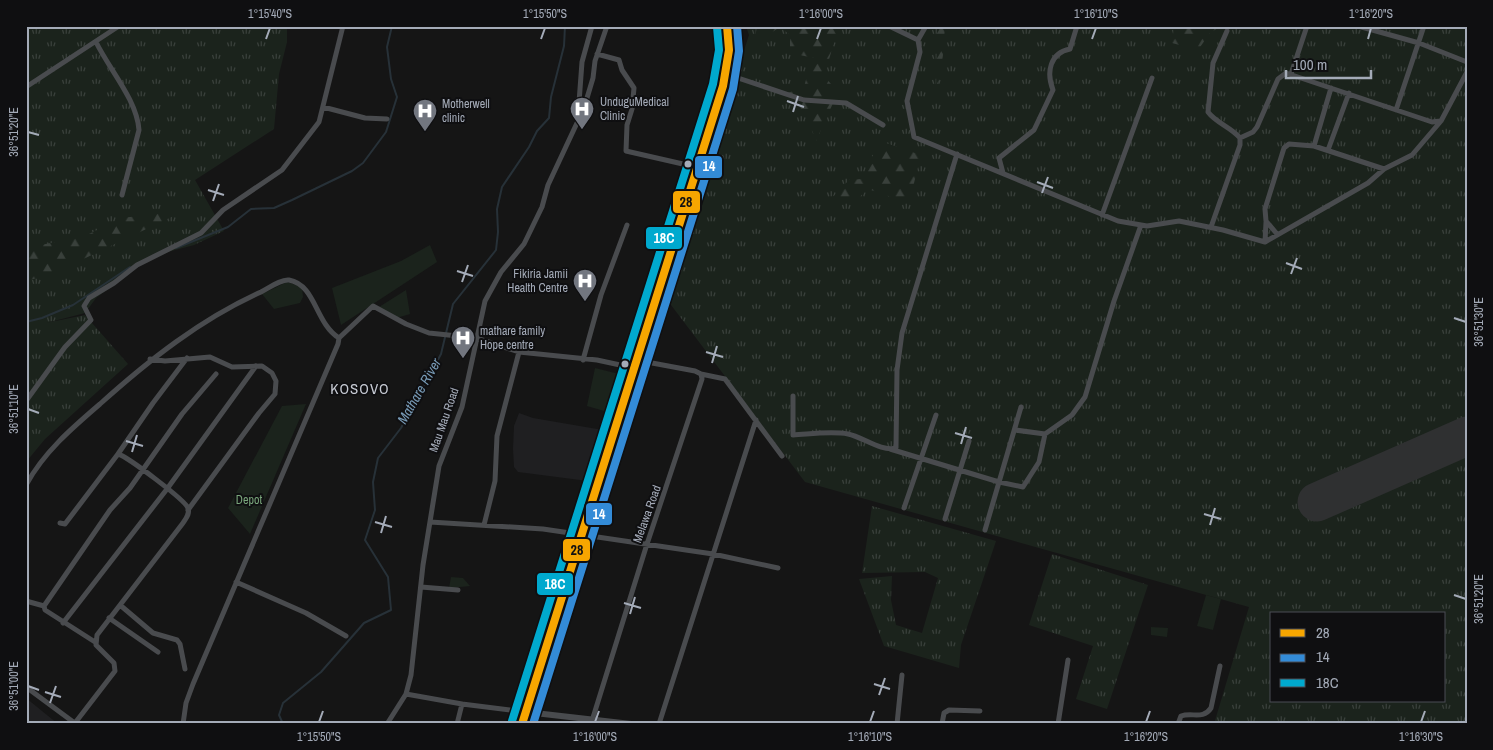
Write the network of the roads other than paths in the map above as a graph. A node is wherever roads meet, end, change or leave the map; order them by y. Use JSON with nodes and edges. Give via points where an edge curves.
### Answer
{"nodes":[{"id":1,"x":119,"y":26,"type":"edge"},
{"id":2,"x":343,"y":26,"type":"edge"},
{"id":3,"x":592,"y":26,"type":"edge"},
{"id":4,"x":607,"y":26,"type":"edge"},
{"id":5,"x":722,"y":26,"type":"edge"},
{"id":6,"x":727,"y":26,"type":"edge"},
{"id":7,"x":889,"y":26,"type":"edge"},
{"id":8,"x":926,"y":26,"type":"edge"},
{"id":9,"x":1077,"y":26,"type":"edge"},
{"id":10,"x":1307,"y":26,"type":"edge"},
{"id":11,"x":1358,"y":26,"type":"edge"},
{"id":12,"x":1424,"y":26,"type":"edge"},
{"id":13,"x":1227,"y":31,"type":"dead end"},
{"id":14,"x":918,"y":40,"type":"junction"},
{"id":15,"x":96,"y":42,"type":"junction"},
{"id":16,"x":1419,"y":43,"type":"junction"},
{"id":17,"x":597,"y":54,"type":"junction"},
{"id":18,"x":729,"y":56,"type":"junction"},
{"id":19,"x":1467,"y":62,"type":"edge"},
{"id":20,"x":1467,"y":72,"type":"edge"},
{"id":21,"x":726,"y":74,"type":"junction"},
{"id":22,"x":1291,"y":74,"type":"junction"},
{"id":23,"x":1152,"y":78,"type":"dead end"},
{"id":24,"x":26,"y":87,"type":"edge"},
{"id":25,"x":1331,"y":88,"type":"junction"},
{"id":26,"x":1349,"y":94,"type":"junction"},
{"id":27,"x":323,"y":108,"type":"junction"},
{"id":28,"x":1396,"y":110,"type":"junction"},
{"id":29,"x":388,"y":119,"type":"dead end"},
{"id":30,"x":578,"y":119,"type":"junction"},
{"id":31,"x":1440,"y":121,"type":"junction"},
{"id":32,"x":882,"y":125,"type":"dead end"},
{"id":33,"x":1240,"y":138,"type":"junction"},
{"id":34,"x":1314,"y":146,"type":"junction"},
{"id":35,"x":1328,"y":150,"type":"junction"},
{"id":36,"x":957,"y":154,"type":"junction"},
{"id":37,"x":696,"y":166,"type":"junction"},
{"id":38,"x":1384,"y":169,"type":"junction"},
{"id":39,"x":1003,"y":173,"type":"junction"},
{"id":40,"x":122,"y":195,"type":"dead end"},
{"id":41,"x":1102,"y":215,"type":"junction"},
{"id":42,"x":1266,"y":221,"type":"junction"},
{"id":43,"x":627,"y":224,"type":"dead end"},
{"id":44,"x":1141,"y":225,"type":"junction"},
{"id":45,"x":1211,"y":227,"type":"junction"},
{"id":46,"x":1277,"y":234,"type":"junction"},
{"id":47,"x":1265,"y":242,"type":"junction"},
{"id":48,"x":339,"y":338,"type":"junction"},
{"id":49,"x":476,"y":338,"type":"junction"},
{"id":50,"x":519,"y":352,"type":"junction"},
{"id":51,"x":188,"y":358,"type":"junction"},
{"id":52,"x":150,"y":359,"type":"junction"},
{"id":53,"x":583,"y":360,"type":"junction"},
{"id":54,"x":635,"y":364,"type":"junction"},
{"id":55,"x":256,"y":366,"type":"junction"},
{"id":56,"x":216,"y":374,"type":"dead end"},
{"id":57,"x":701,"y":374,"type":"junction"},
{"id":58,"x":793,"y":396,"type":"dead end"},
{"id":59,"x":26,"y":401,"type":"edge"},
{"id":60,"x":1021,"y":407,"type":"dead end"},
{"id":61,"x":936,"y":415,"type":"dead end"},
{"id":62,"x":756,"y":420,"type":"junction"},
{"id":63,"x":1015,"y":430,"type":"junction"},
{"id":64,"x":1044,"y":434,"type":"junction"},
{"id":65,"x":969,"y":441,"type":"dead end"},
{"id":66,"x":881,"y":446,"type":"junction"},
{"id":67,"x":118,"y":454,"type":"junction"},
{"id":68,"x":782,"y":456,"type":"dead end"},
{"id":69,"x":922,"y":460,"type":"junction"},
{"id":70,"x":143,"y":470,"type":"junction"},
{"id":71,"x":959,"y":470,"type":"junction"},
{"id":72,"x":999,"y":482,"type":"junction"},
{"id":73,"x":26,"y":485,"type":"edge"},
{"id":74,"x":167,"y":489,"type":"junction"},
{"id":75,"x":904,"y":508,"type":"dead end"},
{"id":76,"x":188,"y":510,"type":"junction"},
{"id":77,"x":945,"y":519,"type":"dead end"},
{"id":78,"x":430,"y":522,"type":"junction"},
{"id":79,"x":60,"y":523,"type":"dead end"},
{"id":80,"x":484,"y":526,"type":"junction"},
{"id":81,"x":985,"y":530,"type":"dead end"},
{"id":82,"x":581,"y":535,"type":"junction"},
{"id":83,"x":647,"y":544,"type":"junction"},
{"id":84,"x":713,"y":554,"type":"junction"},
{"id":85,"x":778,"y":568,"type":"dead end"},
{"id":86,"x":236,"y":582,"type":"junction"},
{"id":87,"x":421,"y":587,"type":"junction"},
{"id":88,"x":458,"y":590,"type":"dead end"},
{"id":89,"x":26,"y":601,"type":"edge"},
{"id":90,"x":120,"y":605,"type":"junction"},
{"id":91,"x":44,"y":606,"type":"junction"},
{"id":92,"x":110,"y":618,"type":"junction"},
{"id":93,"x":63,"y":623,"type":"junction"},
{"id":94,"x":346,"y":636,"type":"dead end"},
{"id":95,"x":95,"y":642,"type":"junction"},
{"id":96,"x":158,"y":652,"type":"dead end"},
{"id":97,"x":1068,"y":660,"type":"dead end"},
{"id":98,"x":1220,"y":666,"type":"dead end"},
{"id":99,"x":185,"y":669,"type":"dead end"},
{"id":100,"x":902,"y":675,"type":"dead end"},
{"id":101,"x":26,"y":687,"type":"edge"},
{"id":102,"x":406,"y":694,"type":"junction"},
{"id":103,"x":462,"y":704,"type":"junction"},
{"id":104,"x":980,"y":711,"type":"dead end"},
{"id":105,"x":526,"y":712,"type":"junction"},
{"id":106,"x":592,"y":722,"type":"edge"},
{"id":107,"x":942,"y":722,"type":"edge"},
{"id":108,"x":75,"y":723,"type":"edge"},
{"id":109,"x":183,"y":724,"type":"edge"},
{"id":110,"x":387,"y":724,"type":"edge"},
{"id":111,"x":457,"y":724,"type":"edge"},
{"id":112,"x":522,"y":724,"type":"edge"},
{"id":113,"x":631,"y":724,"type":"edge"},
{"id":114,"x":659,"y":724,"type":"edge"},
{"id":115,"x":897,"y":724,"type":"edge"},
{"id":116,"x":1058,"y":724,"type":"edge"},
{"id":117,"x":1178,"y":724,"type":"edge"}],
"edges":[{"from":1,"to":15,"type":"street"},
{"from":2,"to":27,"type":"street"},
{"from":3,"to":30,"type":"street","via":[[581,71]]},
{"from":4,"to":17,"type":"street","name":"Mau Mau Road"},
{"from":5,"to":18,"type":"main road"},
{"from":6,"to":18,"type":"main road"},
{"from":7,"to":14,"type":"street"},
{"from":8,"to":14,"type":"street"},
{"from":9,"to":39,"type":"street","via":[[1070,49],[1054,56],[1049,78],[1053,90],[1034,130],[999,158]]},
{"from":10,"to":22,"type":"street"},
{"from":11,"to":16,"type":"street"},
{"from":12,"to":16,"type":"street"},
{"from":13,"to":33,"type":"street","via":[[1209,79],[1208,112]]},
{"from":14,"to":36,"type":"street","via":[[920,52],[907,101],[914,137]]},
{"from":15,"to":24,"type":"street"},
{"from":15,"to":40,"type":"street","via":[[133,105],[138,120]]},
{"from":16,"to":19,"type":"street"},
{"from":16,"to":28,"type":"street"},
{"from":17,"to":30,"type":"street","name":"Mau Mau Road","via":[[591,85]]},
{"from":17,"to":37,"type":"street","via":[[619,60],[634,88],[626,151]]},
{"from":18,"to":21,"type":"main road"},
{"from":20,"to":31,"type":"street"},
{"from":21,"to":32,"type":"street","via":[[804,100],[846,103]]},
{"from":21,"to":37,"type":"main road"},
{"from":22,"to":25,"type":"street"},
{"from":22,"to":33,"type":"street","via":[[1280,75],[1257,127]]},
{"from":23,"to":41,"type":"street"},
{"from":25,"to":26,"type":"street"},
{"from":25,"to":34,"type":"street"},
{"from":26,"to":28,"type":"street"},
{"from":26,"to":35,"type":"street"},
{"from":27,"to":29,"type":"street","via":[[365,118]]},
{"from":27,"to":59,"type":"street","via":[[319,122],[282,170],[223,210],[201,233],[137,265],[89,298],[84,306],[91,320],[65,347]]},
{"from":28,"to":31,"type":"street","via":[[1432,122]]},
{"from":30,"to":49,"type":"street","name":"Mau Mau Road","via":[[530,234],[501,272],[485,301]]},
{"from":31,"to":38,"type":"street","via":[[1412,155]]},
{"from":33,"to":45,"type":"street","via":[[1237,156]]},
{"from":34,"to":35,"type":"street"},
{"from":34,"to":42,"type":"street","via":[[1297,143],[1284,148],[1266,202]]},
{"from":35,"to":38,"type":"street"},
{"from":36,"to":39,"type":"street"},
{"from":36,"to":66,"type":"street","via":[[902,333],[897,370],[896,448]]},
{"from":37,"to":54,"type":"main road"},
{"from":38,"to":46,"type":"street","via":[[1368,183]]},
{"from":39,"to":41,"type":"street"},
{"from":41,"to":44,"type":"street","via":[[1118,222]]},
{"from":42,"to":46,"type":"street"},
{"from":42,"to":47,"type":"street"},
{"from":43,"to":53,"type":"street","via":[[601,295]]},
{"from":44,"to":45,"type":"street","via":[[1179,221]]},
{"from":44,"to":64,"type":"street","via":[[1085,396],[1072,415]]},
{"from":45,"to":47,"type":"street"},
{"from":46,"to":47,"type":"street"},
{"from":48,"to":49,"type":"street","via":[[373,306],[429,333]]},
{"from":48,"to":52,"type":"street","via":[[328,330],[304,286],[286,280],[247,298]]},
{"from":48,"to":86,"type":"street"},
{"from":49,"to":50,"type":"street"},
{"from":49,"to":78,"type":"street","name":"Mau Mau Road","via":[[462,407],[441,459]]},
{"from":50,"to":53,"type":"street"},
{"from":50,"to":80,"type":"street","via":[[497,436],[495,481]]},
{"from":51,"to":52,"type":"street"},
{"from":51,"to":55,"type":"street","via":[[210,357],[235,368]]},
{"from":51,"to":67,"type":"street"},
{"from":52,"to":73,"type":"street","via":[[70,431],[37,466]]},
{"from":53,"to":54,"type":"street"},
{"from":54,"to":57,"type":"street"},
{"from":54,"to":82,"type":"main road"},
{"from":55,"to":74,"type":"street"},
{"from":55,"to":76,"type":"street","via":[[266,368],[274,375],[275,394]]},
{"from":56,"to":70,"type":"street","via":[[182,414]]},
{"from":57,"to":62,"type":"street","via":[[725,379]]},
{"from":57,"to":83,"type":"street","name":"Melawa Road","via":[[685,435]]},
{"from":58,"to":66,"type":"street","via":[[793,435],[844,433]]},
{"from":60,"to":63,"type":"street"},
{"from":61,"to":69,"type":"street"},
{"from":62,"to":68,"type":"street"},
{"from":62,"to":84,"type":"street"},
{"from":63,"to":64,"type":"street"},
{"from":63,"to":72,"type":"street"},
{"from":64,"to":72,"type":"street","via":[[1039,462],[1025,486]]},
{"from":65,"to":71,"type":"street"},
{"from":66,"to":69,"type":"street"},
{"from":67,"to":70,"type":"street"},
{"from":67,"to":79,"type":"street","via":[[65,524]]},
{"from":69,"to":71,"type":"street"},
{"from":69,"to":75,"type":"street"},
{"from":70,"to":74,"type":"street"},
{"from":70,"to":91,"type":"street","via":[[110,510]]},
{"from":71,"to":72,"type":"street"},
{"from":71,"to":77,"type":"street"},
{"from":72,"to":81,"type":"street"},
{"from":74,"to":76,"type":"street","via":[[185,503]]},
{"from":74,"to":93,"type":"street"},
{"from":76,"to":90,"type":"street","via":[[183,523]]},
{"from":78,"to":80,"type":"street"},
{"from":78,"to":87,"type":"street","name":"Mau Mau Road"},
{"from":80,"to":82,"type":"street","via":[[534,528]]},
{"from":82,"to":83,"type":"street"},
{"from":82,"to":105,"type":"main road"},
{"from":83,"to":84,"type":"street"},
{"from":83,"to":106,"type":"street","name":"Melawa Road"},
{"from":84,"to":85,"type":"street"},
{"from":84,"to":114,"type":"street"},
{"from":86,"to":94,"type":"street","via":[[324,621]]},
{"from":86,"to":109,"type":"street","via":[[192,684]]},
{"from":87,"to":88,"type":"street"},
{"from":87,"to":102,"type":"street","name":"Mau Mau Road"},
{"from":89,"to":91,"type":"street"},
{"from":90,"to":92,"type":"street"},
{"from":90,"to":99,"type":"street","via":[[153,633],[177,640]]},
{"from":91,"to":93,"type":"street"},
{"from":92,"to":95,"type":"street"},
{"from":92,"to":96,"type":"street"},
{"from":93,"to":95,"type":"street"},
{"from":95,"to":108,"type":"street","via":[[116,665],[115,671]]},
{"from":97,"to":116,"type":"street"},
{"from":98,"to":117,"type":"street","via":[[1212,708],[1201,716],[1188,713],[1181,716]]},
{"from":100,"to":115,"type":"street"},
{"from":101,"to":108,"type":"street"},
{"from":102,"to":103,"type":"street"},
{"from":102,"to":110,"type":"street","name":"Mau Mau Road"},
{"from":103,"to":105,"type":"street"},
{"from":103,"to":111,"type":"street"},
{"from":104,"to":107,"type":"street","via":[[949,710],[944,713]]},
{"from":105,"to":106,"type":"street"},
{"from":105,"to":112,"type":"main road"},
{"from":106,"to":113,"type":"street"}]}
